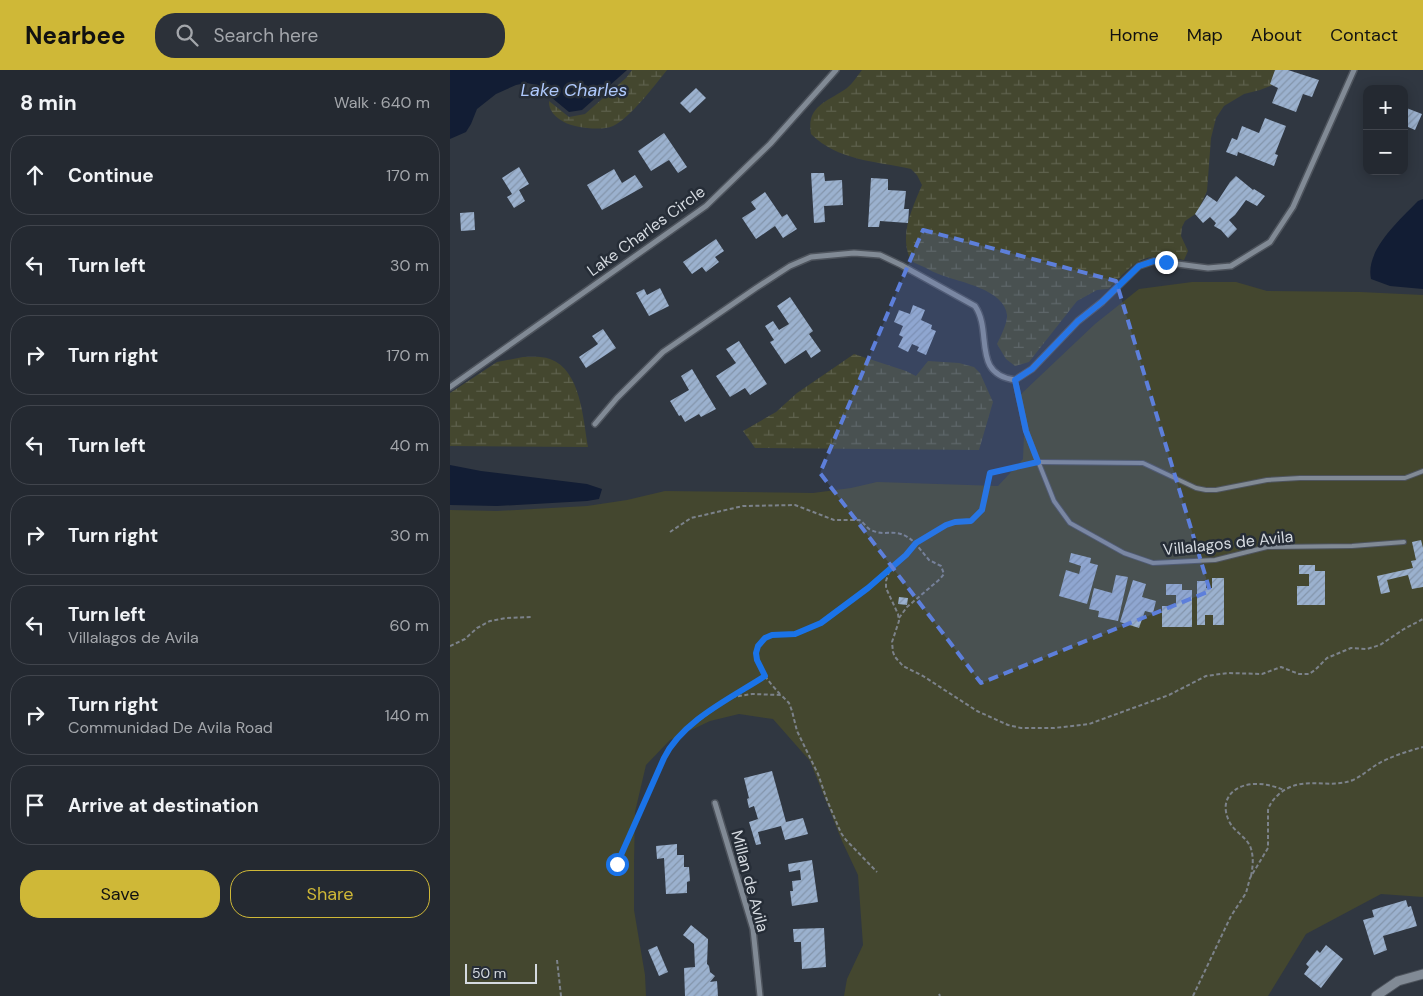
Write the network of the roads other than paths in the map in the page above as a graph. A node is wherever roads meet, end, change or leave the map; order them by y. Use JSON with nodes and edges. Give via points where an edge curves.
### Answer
{"nodes":[{"id":1,"x":836,"y":70,"type":"edge"},
{"id":2,"x":1354,"y":70,"type":"edge"},
{"id":3,"x":1015,"y":380,"type":"junction"},
{"id":4,"x":450,"y":387,"type":"edge"},
{"id":5,"x":595,"y":424,"type":"dead end"},
{"id":6,"x":1038,"y":462,"type":"junction"},
{"id":7,"x":1423,"y":471,"type":"edge"},
{"id":8,"x":1404,"y":542,"type":"dead end"},
{"id":9,"x":715,"y":803,"type":"dead end"},
{"id":10,"x":1423,"y":974,"type":"edge"},
{"id":11,"x":760,"y":996,"type":"edge"},
{"id":12,"x":1376,"y":996,"type":"edge"}],
"edges":[{"from":1,"to":4,"type":"street","name":"Lake Charles Circle","via":[[770,144],[706,206]]},
{"from":2,"to":3,"type":"street","via":[[1293,207],[1270,242],[1231,266],[1198,267],[1154,261],[1139,266],[1078,321],[1032,369]]},
{"from":3,"to":5,"type":"street","via":[[995,372],[986,358],[982,320],[975,306],[880,255],[832,254],[790,266],[663,352]]},
{"from":3,"to":6,"type":"lane","name":"Villalagos de Avila","via":[[1026,431]]},
{"from":6,"to":7,"type":"lane","via":[[1144,463],[1206,490],[1300,478],[1405,478]]},
{"from":6,"to":8,"type":"lane","name":"Villalagos de Avila","via":[[1054,501],[1070,523],[1124,553],[1153,563],[1215,560],[1267,548]]},
{"from":9,"to":11,"type":"street","name":"Millan de Avila","via":[[753,929]]},
{"from":10,"to":12,"type":"street","via":[[1398,981]]}]}
